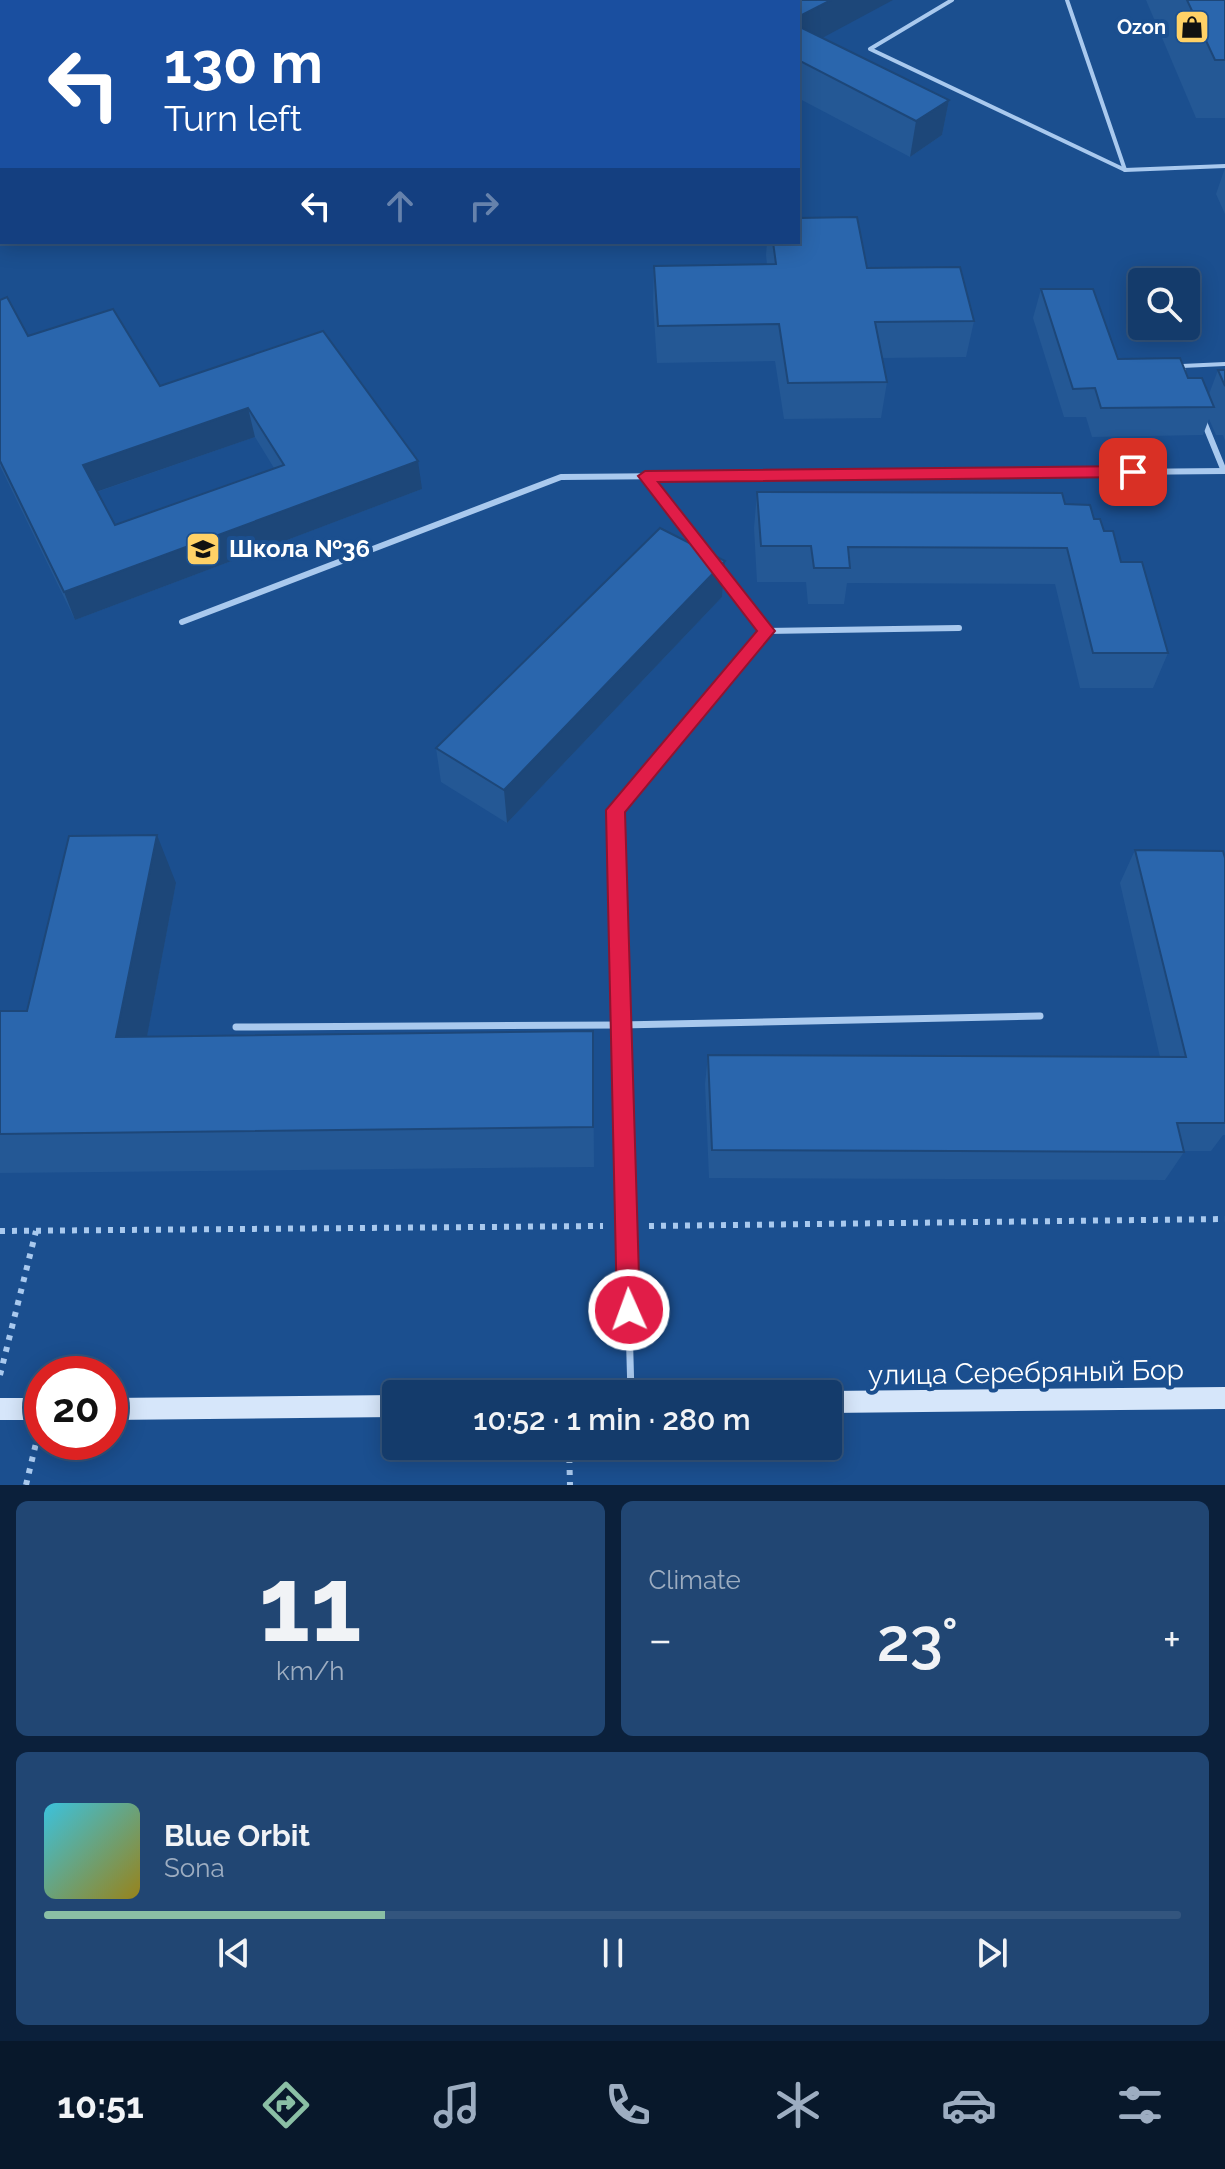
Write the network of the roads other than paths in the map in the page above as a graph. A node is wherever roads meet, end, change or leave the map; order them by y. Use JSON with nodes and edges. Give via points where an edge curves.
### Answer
{"nodes":[{"id":1,"x":952,"y":0,"type":"edge"},
{"id":2,"x":1067,"y":0,"type":"edge"},
{"id":3,"x":1225,"y":166,"type":"edge"},
{"id":4,"x":1125,"y":170,"type":"junction"},
{"id":5,"x":1225,"y":364,"type":"edge"},
{"id":6,"x":1187,"y":379,"type":"edge"},
{"id":7,"x":1203,"y":418,"type":"edge"},
{"id":8,"x":1225,"y":471,"type":"edge"},
{"id":9,"x":645,"y":476,"type":"junction"},
{"id":10,"x":182,"y":622,"type":"dead end"},
{"id":11,"x":959,"y":628,"type":"dead end"},
{"id":12,"x":766,"y":631,"type":"junction"},
{"id":13,"x":1040,"y":1016,"type":"dead end"},
{"id":14,"x":621,"y":1025,"type":"junction"},
{"id":15,"x":236,"y":1027,"type":"dead end"},
{"id":16,"x":631,"y":1380,"type":"edge"},
{"id":17,"x":1225,"y":1398,"type":"edge"},
{"id":18,"x":842,"y":1402,"type":"edge"},
{"id":19,"x":382,"y":1406,"type":"edge"},
{"id":20,"x":0,"y":1409,"type":"edge"},
{"id":21,"x":128,"y":1409,"type":"edge"},
{"id":22,"x":24,"y":1415,"type":"edge"}],
"edges":[{"from":1,"to":4,"type":"lane","via":[[870,49]]},
{"from":2,"to":4,"type":"lane"},
{"from":3,"to":4,"type":"lane"},
{"from":5,"to":6,"type":"lane","via":[[1182,366]]},
{"from":7,"to":8,"type":"lane"},
{"from":8,"to":9,"type":"lane"},
{"from":9,"to":10,"type":"lane","via":[[561,477]]},
{"from":9,"to":12,"type":"lane"},
{"from":11,"to":12,"type":"lane"},
{"from":12,"to":14,"type":"lane","via":[[615,810]]},
{"from":13,"to":14,"type":"lane"},
{"from":14,"to":15,"type":"lane"},
{"from":14,"to":16,"type":"lane"},
{"from":17,"to":18,"type":"street","name":"улица Серебряный Бор"},
{"from":19,"to":21,"type":"street"},
{"from":20,"to":22,"type":"street"}]}
